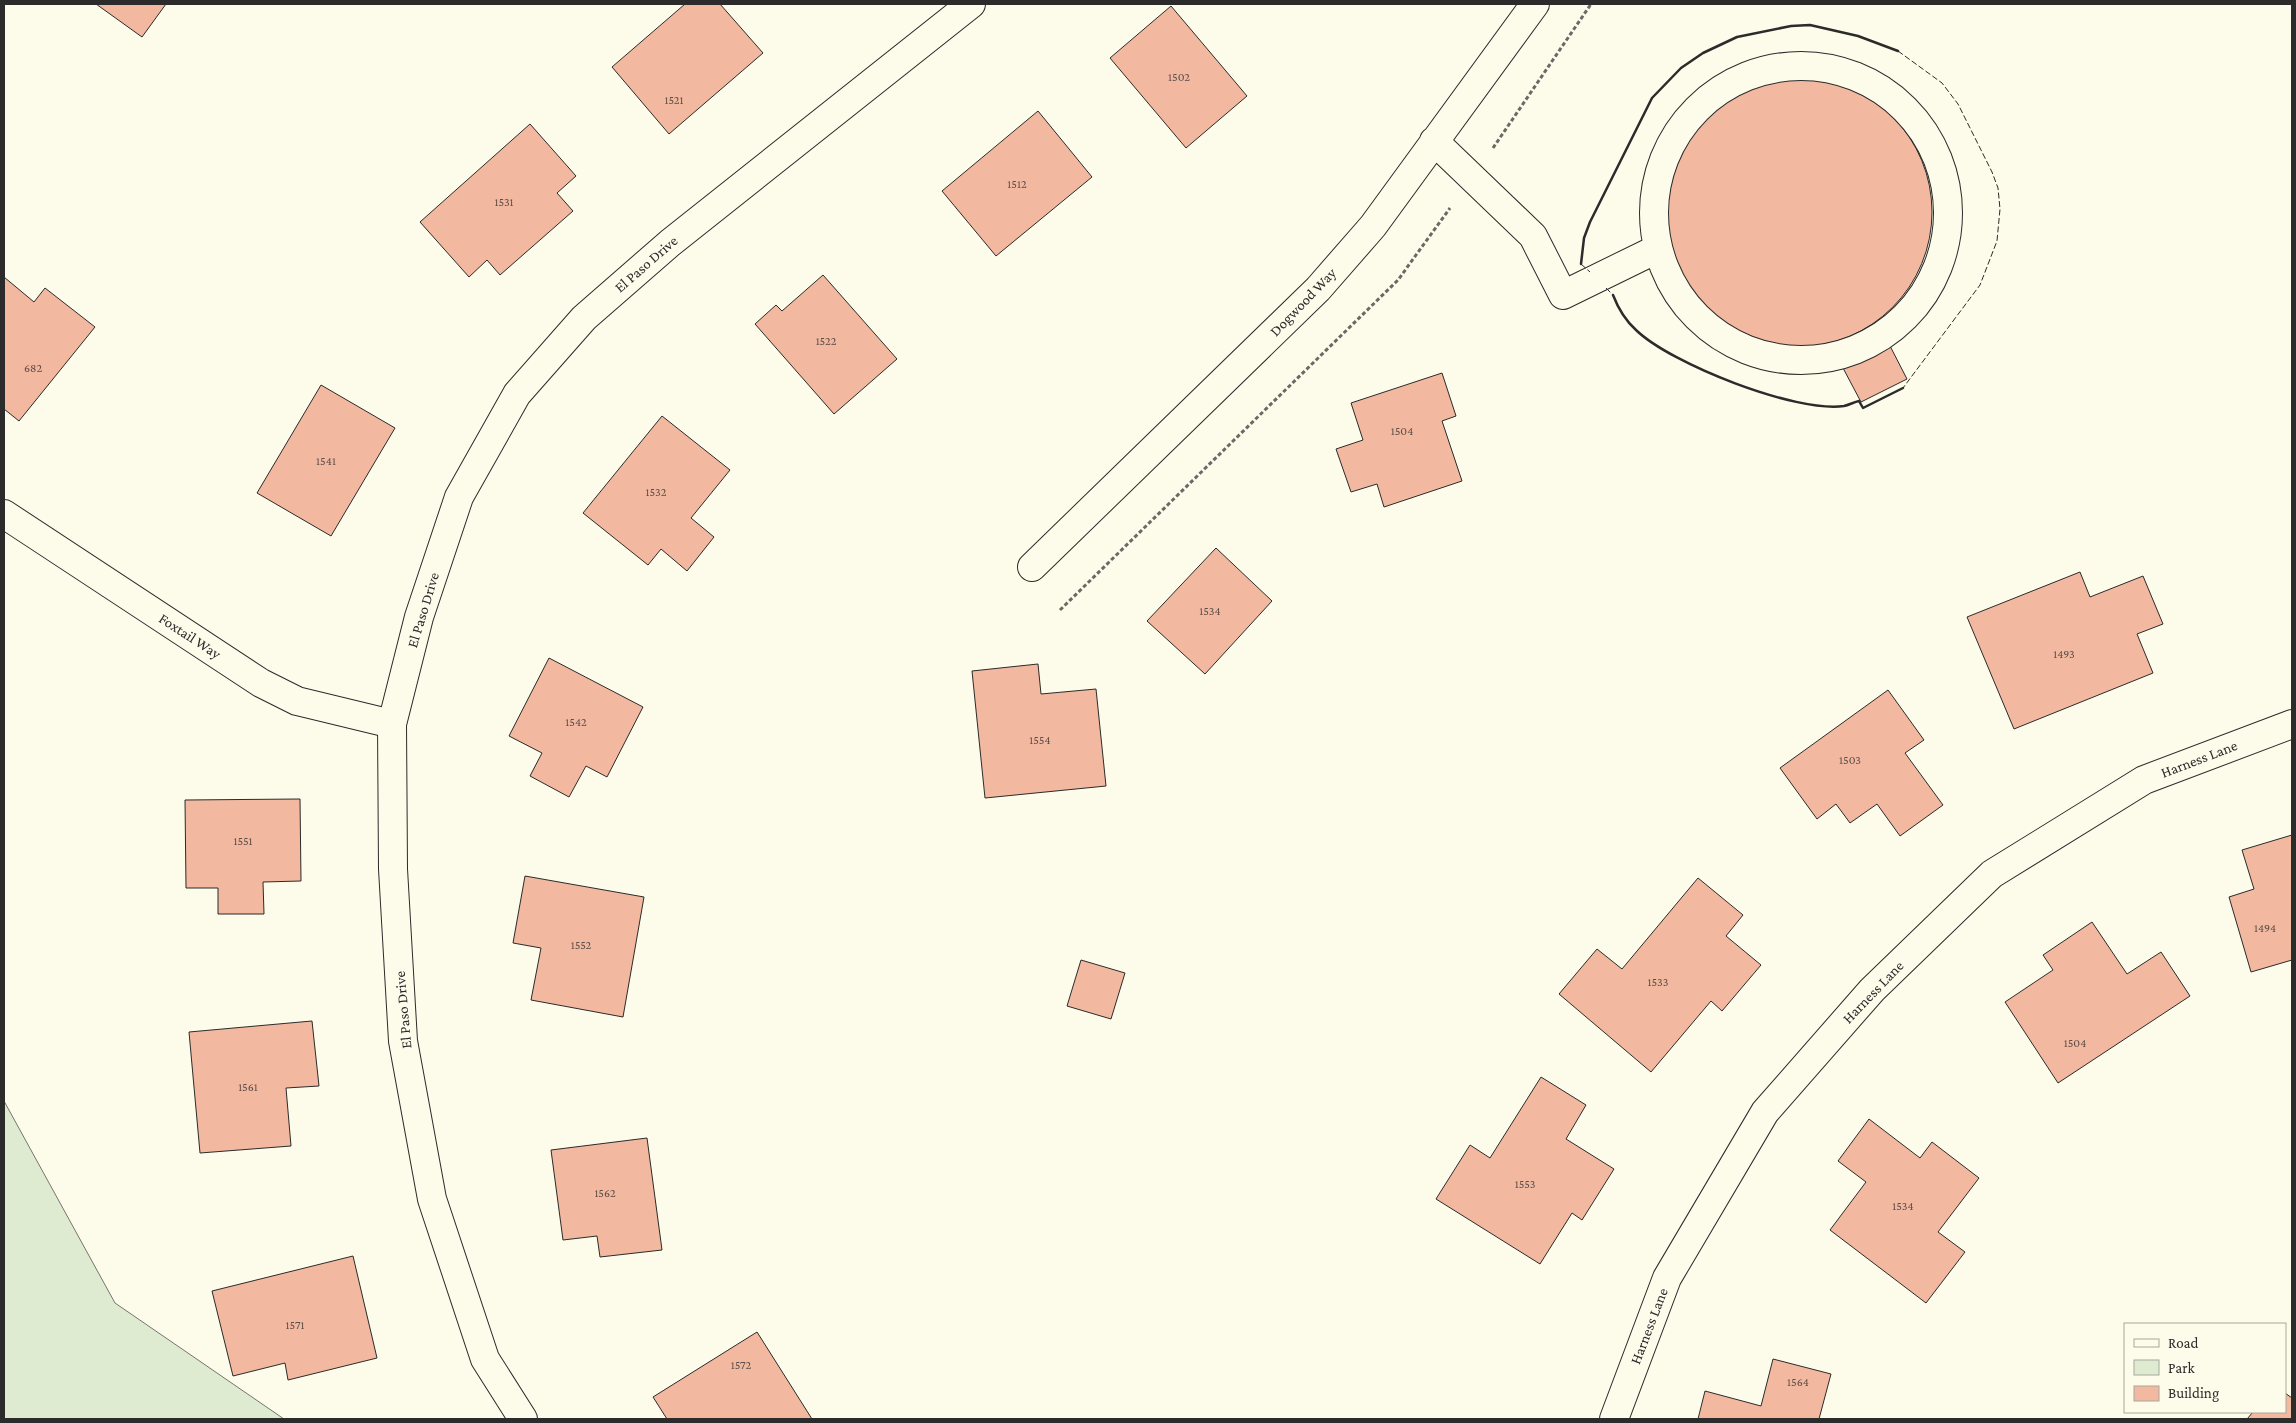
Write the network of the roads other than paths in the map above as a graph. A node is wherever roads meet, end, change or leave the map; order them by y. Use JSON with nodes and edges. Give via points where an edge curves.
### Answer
{"nodes":[{"id":1,"x":971,"y":4,"type":"edge"},
{"id":2,"x":1535,"y":4,"type":"edge"},
{"id":3,"x":1434,"y":141,"type":"junction"},
{"id":4,"x":1657,"y":249,"type":"junction"},
{"id":5,"x":4,"y":514,"type":"edge"},
{"id":6,"x":1032,"y":567,"type":"dead end"},
{"id":7,"x":392,"y":724,"type":"junction"},
{"id":8,"x":2292,"y":724,"type":"edge"},
{"id":9,"x":524,"y":1419,"type":"edge"},
{"id":10,"x":1614,"y":1419,"type":"edge"}],
"edges":[{"from":1,"to":7,"type":"street","name":"El Paso Drive","via":[[670,243],[584,318],[517,394],[459,497],[419,617]]},
{"from":2,"to":3,"type":"street","name":"Dogwood Way"},
{"from":3,"to":4,"type":"street","via":[[1533,236],[1563,295]]},
{"from":3,"to":6,"type":"street","name":"Dogwood Way","via":[[1373,226],[1318,289]]},
{"from":4,"to":4,"type":"street","via":[[1678,297],[1714,334],[1756,355],[1802,362],[1848,355],[1889,333],[1922,300],[1943,259],[1950,213],[1942,167],[1920,126],[1888,93],[1841,71],[1789,65],[1739,78],[1696,107],[1667,148],[1653,198]]},
{"from":5,"to":7,"type":"street","name":"Foxtail Way","via":[[260,683],[297,700]]},
{"from":7,"to":9,"type":"street","name":"El Paso Drive","via":[[393,869],[403,1041],[432,1199],[486,1359]]},
{"from":8,"to":10,"type":"street","name":"Harness Lane","via":[[2144,780],[1992,874],[1872,990],[1765,1112],[1667,1278]]}]}
